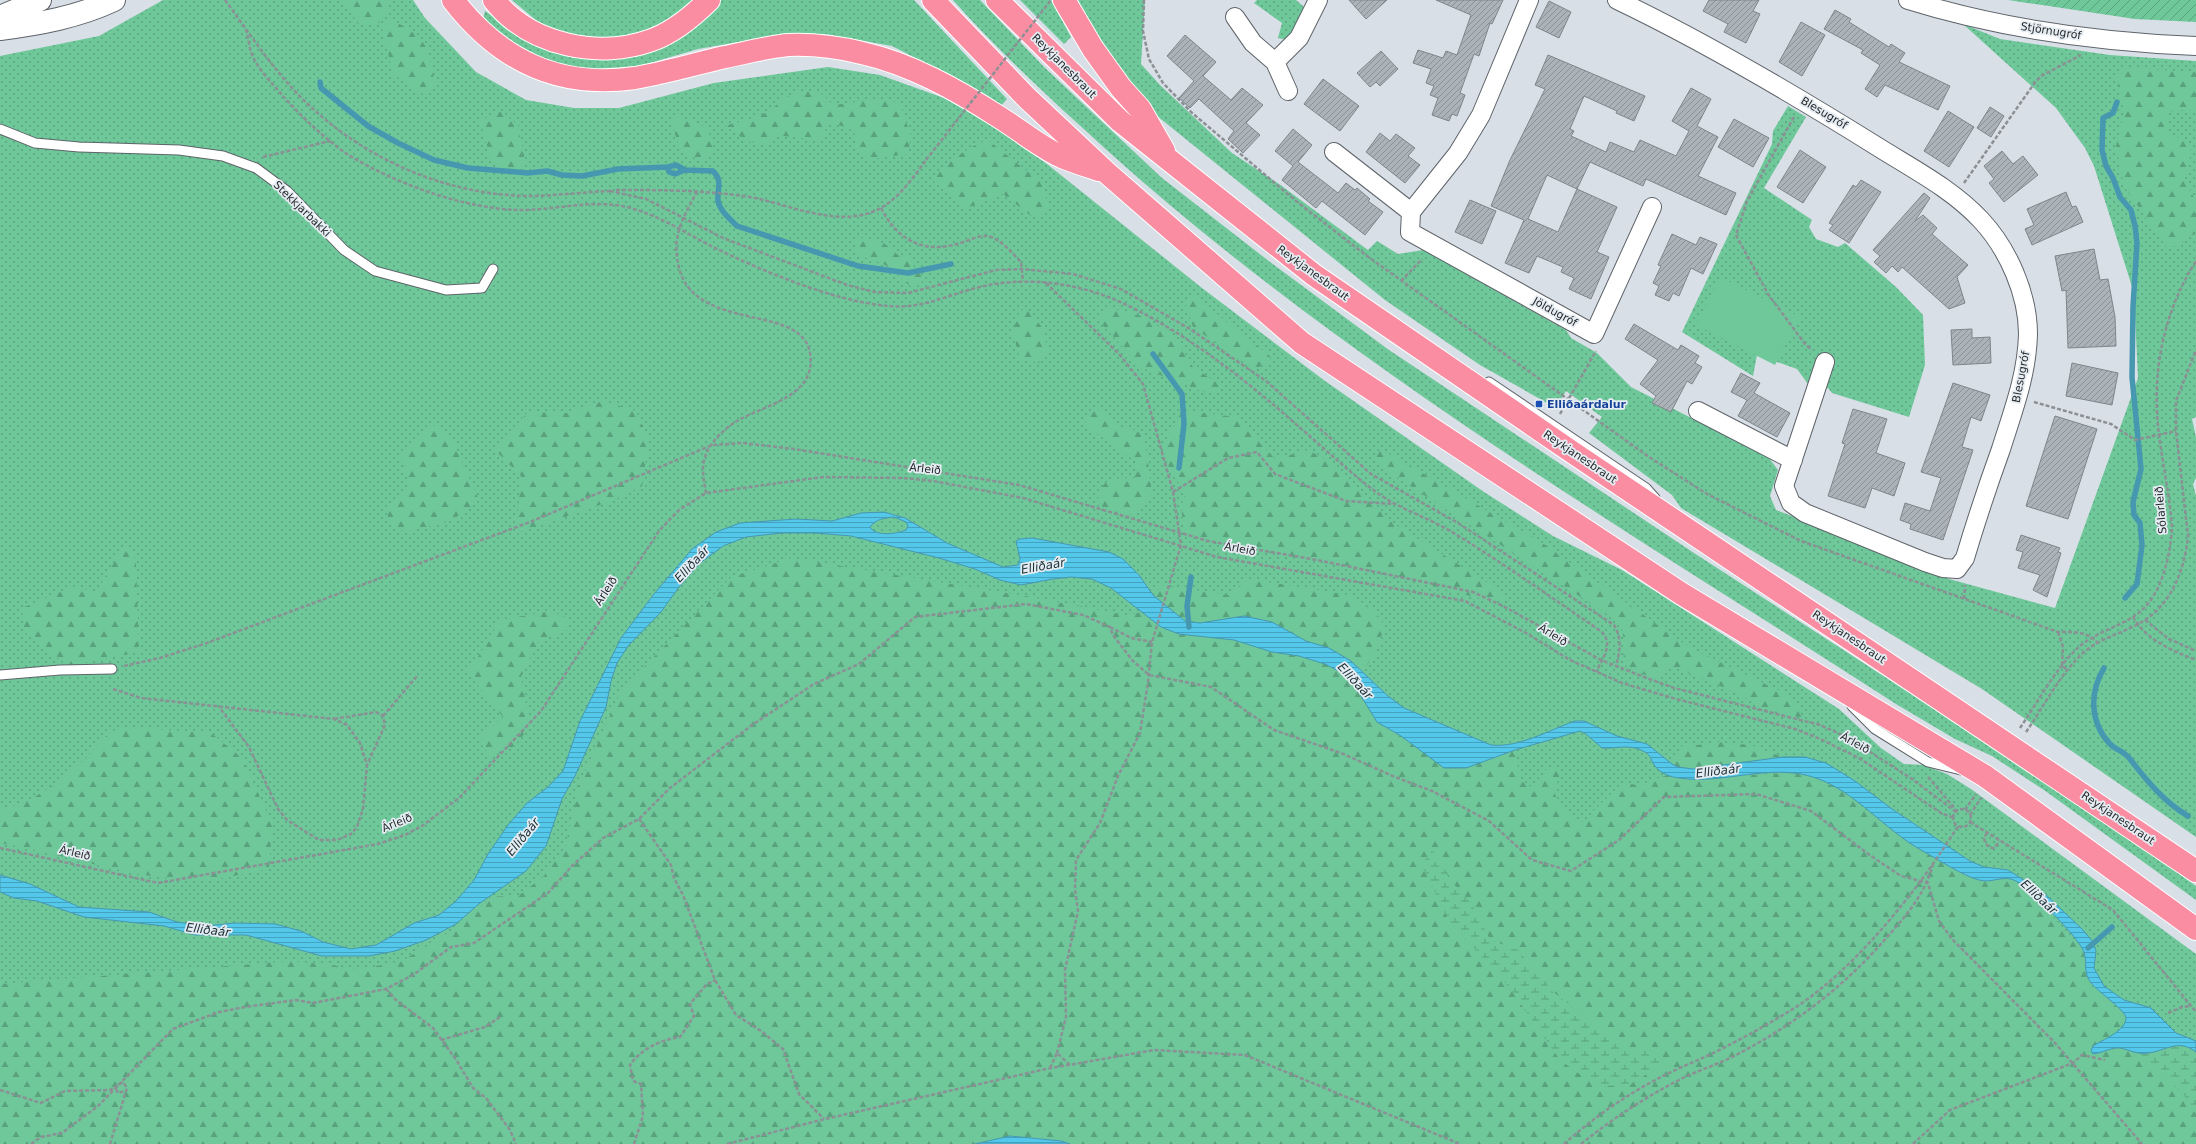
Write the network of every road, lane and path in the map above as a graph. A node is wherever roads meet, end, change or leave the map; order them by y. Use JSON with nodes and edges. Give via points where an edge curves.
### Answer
{"nodes":[{"id":1,"x":40,"y":0,"type":"edge"},
{"id":2,"x":114,"y":0,"type":"edge"},
{"id":3,"x":225,"y":0,"type":"edge"},
{"id":4,"x":453,"y":0,"type":"edge"},
{"id":5,"x":709,"y":0,"type":"edge"},
{"id":6,"x":933,"y":0,"type":"edge"},
{"id":7,"x":997,"y":0,"type":"edge"},
{"id":8,"x":1051,"y":0,"type":"edge"},
{"id":9,"x":1064,"y":0,"type":"edge"},
{"id":10,"x":1144,"y":0,"type":"edge"},
{"id":11,"x":1318,"y":0,"type":"edge"},
{"id":12,"x":1529,"y":0,"type":"edge"},
{"id":13,"x":1617,"y":0,"type":"edge"},
{"id":14,"x":1908,"y":0,"type":"edge"},
{"id":15,"x":495,"y":1,"type":"edge"},
{"id":16,"x":0,"y":17,"type":"edge"},
{"id":17,"x":1235,"y":17,"type":"dead end"},
{"id":18,"x":0,"y":29,"type":"edge"},
{"id":19,"x":246,"y":29,"type":"junction"},
{"id":20,"x":2196,"y":46,"type":"edge"},
{"id":21,"x":2084,"y":53,"type":"dead end"},
{"id":22,"x":1275,"y":62,"type":"junction"},
{"id":23,"x":1288,"y":91,"type":"dead end"},
{"id":24,"x":1803,"y":101,"type":"junction"},
{"id":25,"x":0,"y":129,"type":"edge"},
{"id":26,"x":331,"y":141,"type":"junction"},
{"id":27,"x":1334,"y":152,"type":"dead end"},
{"id":28,"x":1169,"y":161,"type":"junction"},
{"id":29,"x":241,"y":162,"type":"junction"},
{"id":30,"x":1107,"y":173,"type":"junction"},
{"id":31,"x":1962,"y":187,"type":"dead end"},
{"id":32,"x":610,"y":191,"type":"junction"},
{"id":33,"x":697,"y":191,"type":"junction"},
{"id":34,"x":1652,"y":207,"type":"dead end"},
{"id":35,"x":881,"y":208,"type":"junction"},
{"id":36,"x":1411,"y":212,"type":"junction"},
{"id":37,"x":684,"y":218,"type":"junction"},
{"id":38,"x":679,"y":230,"type":"junction"},
{"id":39,"x":1420,"y":260,"type":"dead end"},
{"id":40,"x":2196,"y":261,"type":"edge"},
{"id":41,"x":493,"y":269,"type":"dead end"},
{"id":42,"x":1022,"y":269,"type":"junction"},
{"id":43,"x":1023,"y":281,"type":"junction"},
{"id":44,"x":1401,"y":281,"type":"junction"},
{"id":45,"x":1045,"y":282,"type":"junction"},
{"id":46,"x":1412,"y":342,"type":"junction"},
{"id":47,"x":2196,"y":350,"type":"edge"},
{"id":48,"x":1458,"y":362,"type":"dead end"},
{"id":49,"x":1825,"y":362,"type":"joint"},
{"id":50,"x":1588,"y":367,"type":"dead end"},
{"id":51,"x":1484,"y":378,"type":"dead end"},
{"id":52,"x":2018,"y":398,"type":"junction"},
{"id":53,"x":1570,"y":399,"type":"junction"},
{"id":54,"x":1564,"y":408,"type":"dead end"},
{"id":55,"x":1698,"y":411,"type":"dead end"},
{"id":56,"x":2176,"y":431,"type":"junction"},
{"id":57,"x":2159,"y":435,"type":"junction"},
{"id":58,"x":712,"y":445,"type":"junction"},
{"id":59,"x":1793,"y":460,"type":"junction"},
{"id":60,"x":1173,"y":492,"type":"junction"},
{"id":61,"x":706,"y":493,"type":"junction"},
{"id":62,"x":1394,"y":504,"type":"junction"},
{"id":63,"x":1679,"y":524,"type":"junction"},
{"id":64,"x":1180,"y":534,"type":"junction"},
{"id":65,"x":1181,"y":545,"type":"junction"},
{"id":66,"x":2133,"y":617,"type":"junction"},
{"id":67,"x":2145,"y":620,"type":"junction"},
{"id":68,"x":2137,"y":624,"type":"junction"},
{"id":69,"x":1110,"y":627,"type":"junction"},
{"id":70,"x":2058,"y":632,"type":"junction"},
{"id":71,"x":2092,"y":637,"type":"junction"},
{"id":72,"x":1152,"y":642,"type":"junction"},
{"id":73,"x":2097,"y":642,"type":"junction"},
{"id":74,"x":2196,"y":651,"type":"edge"},
{"id":75,"x":1601,"y":660,"type":"junction"},
{"id":76,"x":2196,"y":660,"type":"edge"},
{"id":77,"x":1616,"y":666,"type":"junction"},
{"id":78,"x":2062,"y":666,"type":"junction"},
{"id":79,"x":112,"y":669,"type":"joint"},
{"id":80,"x":2068,"y":670,"type":"junction"},
{"id":81,"x":1596,"y":672,"type":"junction"},
{"id":82,"x":0,"y":675,"type":"edge"},
{"id":83,"x":418,"y":675,"type":"dead end"},
{"id":84,"x":1149,"y":675,"type":"junction"},
{"id":85,"x":113,"y":689,"type":"dead end"},
{"id":86,"x":220,"y":707,"type":"junction"},
{"id":87,"x":383,"y":716,"type":"junction"},
{"id":88,"x":334,"y":719,"type":"junction"},
{"id":89,"x":2020,"y":728,"type":"dead end"},
{"id":90,"x":2026,"y":732,"type":"dead end"},
{"id":91,"x":367,"y":765,"type":"junction"},
{"id":92,"x":1930,"y":779,"type":"dead end"},
{"id":93,"x":1981,"y":789,"type":"junction"},
{"id":94,"x":1965,"y":810,"type":"junction"},
{"id":95,"x":1957,"y":812,"type":"junction"},
{"id":96,"x":1970,"y":815,"type":"junction"},
{"id":97,"x":1954,"y":818,"type":"junction"},
{"id":98,"x":639,"y":819,"type":"junction"},
{"id":99,"x":1970,"y":822,"type":"junction"},
{"id":100,"x":1958,"y":826,"type":"junction"},
{"id":101,"x":1987,"y":833,"type":"junction"},
{"id":102,"x":1999,"y":841,"type":"junction"},
{"id":103,"x":0,"y":848,"type":"edge"},
{"id":104,"x":1934,"y":863,"type":"junction"},
{"id":105,"x":2196,"y":871,"type":"edge"},
{"id":106,"x":1920,"y":882,"type":"junction"},
{"id":107,"x":1928,"y":883,"type":"junction"},
{"id":108,"x":2196,"y":929,"type":"edge"},
{"id":109,"x":715,"y":980,"type":"junction"},
{"id":110,"x":386,"y":989,"type":"junction"},
{"id":111,"x":2196,"y":1005,"type":"edge"},
{"id":112,"x":2190,"y":1006,"type":"junction"},
{"id":113,"x":2195,"y":1011,"type":"edge"},
{"id":114,"x":2168,"y":1013,"type":"dead end"},
{"id":115,"x":500,"y":1017,"type":"dead end"},
{"id":116,"x":441,"y":1040,"type":"junction"},
{"id":117,"x":1057,"y":1053,"type":"junction"},
{"id":118,"x":2105,"y":1060,"type":"dead end"},
{"id":119,"x":2074,"y":1063,"type":"junction"},
{"id":120,"x":1070,"y":1065,"type":"junction"},
{"id":121,"x":1050,"y":1068,"type":"junction"},
{"id":122,"x":122,"y":1082,"type":"junction"},
{"id":123,"x":116,"y":1089,"type":"junction"},
{"id":124,"x":0,"y":1090,"type":"edge"},
{"id":125,"x":125,"y":1091,"type":"junction"},
{"id":126,"x":825,"y":1119,"type":"junction"},
{"id":127,"x":31,"y":1144,"type":"edge"},
{"id":128,"x":110,"y":1144,"type":"edge"},
{"id":129,"x":515,"y":1144,"type":"edge"},
{"id":130,"x":634,"y":1144,"type":"edge"},
{"id":131,"x":727,"y":1144,"type":"edge"},
{"id":132,"x":1460,"y":1144,"type":"edge"},
{"id":133,"x":1564,"y":1144,"type":"edge"},
{"id":134,"x":1581,"y":1144,"type":"edge"},
{"id":135,"x":1913,"y":1144,"type":"edge"},
{"id":136,"x":2142,"y":1144,"type":"edge"}],
"edges":[{"from":1,"to":16,"type":"main road"},
{"from":2,"to":18,"type":"main road","via":[[91,11],[32,25]]},
{"from":3,"to":19,"type":"path"},
{"from":4,"to":30,"type":"highway","via":[[474,26],[509,54],[529,65],[572,78],[609,81],[636,78],[787,45],[822,46],[861,52],[897,63],[942,84],[977,102],[1061,156]]},
{"from":5,"to":15,"type":"highway","via":[[677,28],[653,40],[609,49],[566,44],[546,38],[513,19]]},
{"from":6,"to":30,"type":"highway","via":[[1027,98]]},
{"from":7,"to":28,"type":"highway","name":"Reykjanesbraut","via":[[1120,121]]},
{"from":8,"to":35,"type":"path","bridge":true,"via":[[899,194]]},
{"from":9,"to":28,"type":"highway","via":[[1093,49],[1121,88],[1140,109]]},
{"from":10,"to":44,"type":"path","via":[[1145,45],[1155,71],[1172,94],[1249,162]]},
{"from":11,"to":22,"type":"street","via":[[1299,38]]},
{"from":12,"to":36,"type":"street","via":[[1481,115],[1458,153]]},
{"from":13,"to":24,"type":"street","name":"Blesugróf","via":[[1674,27]]},
{"from":14,"to":20,"type":"street","name":"Stjörnugróf","via":[[1987,22],[2130,43]]},
{"from":17,"to":22,"type":"street","via":[[1253,43]]},
{"from":19,"to":26,"type":"path","via":[[251,51],[269,81],[307,121]]},
{"from":19,"to":32,"type":"path","via":[[292,88],[313,109],[350,138],[408,170],[430,179],[480,191],[526,196]]},
{"from":21,"to":31,"type":"path","via":[[2036,81]]},
{"from":22,"to":23,"type":"street"},
{"from":24,"to":49,"type":"path","via":[[1747,201],[1736,235],[1772,301],[1805,344]]},
{"from":24,"to":52,"type":"street","name":"Blesugróf","via":[[1960,201],[1994,236],[2009,261],[2026,314],[2026,363]]},
{"from":25,"to":29,"type":"lane","name":"Stekkjarbakki","via":[[35,143],[79,148],[179,150],[223,156]]},
{"from":26,"to":29,"type":"path"},
{"from":26,"to":38,"type":"path","via":[[346,153],[407,183],[479,206],[517,210],[604,204],[623,206],[654,216]]},
{"from":27,"to":36,"type":"street"},
{"from":28,"to":46,"type":"highway","name":"Reykjanesbraut","via":[[1314,275]]},
{"from":29,"to":41,"type":"lane","name":"Stekkjarbakki","via":[[256,168],[287,191],[344,250],[375,271],[446,290],[482,288]]},
{"from":30,"to":93,"type":"highway","via":[[1302,343],[1682,594],[1829,682]]},
{"from":32,"to":33,"type":"path"},
{"from":32,"to":37,"type":"path","via":[[646,198]]},
{"from":33,"to":35,"type":"path","via":[[770,202],[827,215],[849,217]]},
{"from":33,"to":37,"type":"path"},
{"from":34,"to":36,"type":"street","name":"Jöldugróf","via":[[1594,334],[1410,232]]},
{"from":35,"to":42,"type":"path","via":[[894,230],[922,246],[941,247],[988,236],[1021,262]]},
{"from":37,"to":38,"type":"path"},
{"from":37,"to":42,"type":"path","via":[[723,238],[847,285],[874,292],[908,293],[996,270]]},
{"from":38,"to":43,"type":"path","via":[[734,257],[865,303],[894,307],[913,306],[973,289]]},
{"from":38,"to":58,"type":"path","via":[[676,258],[681,275],[693,292],[708,304],[724,311],[786,326],[805,339],[810,352],[811,363],[805,379],[796,391],[785,400],[737,421]]},
{"from":39,"to":44,"type":"path"},
{"from":40,"to":57,"type":"path","name":"Sólarleið","via":[[2178,294],[2162,339],[2156,387]]},
{"from":42,"to":43,"type":"path"},
{"from":42,"to":77,"type":"path","via":[[1073,274],[1121,289],[1190,329],[1266,382],[1371,474],[1458,523],[1614,624],[1619,634]]},
{"from":43,"to":45,"type":"path"},
{"from":44,"to":53,"type":"path"},
{"from":45,"to":60,"type":"path","via":[[1119,354],[1143,384]]},
{"from":45,"to":62,"type":"path","via":[[1083,288],[1111,298],[1179,336],[1260,394],[1356,477]]},
{"from":46,"to":48,"type":"lane"},
{"from":46,"to":63,"type":"highway","name":"Reykjanesbraut"},
{"from":47,"to":56,"type":"path","via":[[2176,400]]},
{"from":49,"to":59,"type":"street","name":"Blesugróf"},
{"from":50,"to":53,"type":"path"},
{"from":51,"to":63,"type":"lane","via":[[1646,488]]},
{"from":52,"to":57,"type":"path","via":[[2111,424],[2135,440]]},
{"from":52,"to":59,"type":"street","name":"Blesugróf","via":[[1965,558],[1956,569],[1925,562],[1805,513],[1791,503],[1784,486]]},
{"from":53,"to":54,"type":"path"},
{"from":53,"to":70,"type":"path","via":[[1649,457],[1707,494],[1801,540]]},
{"from":55,"to":59,"type":"street"},
{"from":56,"to":57,"type":"path"},
{"from":56,"to":67,"type":"path","via":[[2187,520],[2186,552],[2183,567],[2169,595]]},
{"from":57,"to":66,"type":"path","name":"Sólarleið","via":[[2171,512],[2171,544],[2157,589],[2140,612]]},
{"from":58,"to":61,"type":"path","via":[[705,458],[703,471]]},
{"from":58,"to":64,"type":"path","name":"Árleið","via":[[743,443],[794,449],[1019,485]]},
{"from":58,"to":79,"type":"path","name":"Árleið","via":[[468,546],[204,644]]},
{"from":60,"to":62,"type":"path","via":[[1228,458],[1257,452],[1275,474],[1290,480],[1346,501]]},
{"from":60,"to":64,"type":"path"},
{"from":61,"to":65,"type":"path","name":"Árleið","via":[[823,477],[933,481],[1023,498]]},
{"from":61,"to":103,"type":"path","name":"Árleið","via":[[679,510],[659,531],[541,711],[459,798],[422,826],[405,835],[378,844],[158,883]]},
{"from":62,"to":75,"type":"path","via":[[1446,529],[1482,551],[1602,632],[1608,641]]},
{"from":63,"to":105,"type":"highway","name":"Reykjanesbraut"},
{"from":64,"to":65,"type":"path"},
{"from":64,"to":75,"type":"path","name":"Árleið","via":[[1473,592]]},
{"from":65,"to":72,"type":"path"},
{"from":65,"to":81,"type":"path","name":"Árleið","via":[[1236,561],[1464,601]]},
{"from":66,"to":68,"type":"path"},
{"from":66,"to":71,"type":"path","name":"Sólarleið"},
{"from":67,"to":68,"type":"path"},
{"from":67,"to":74,"type":"path","via":[[2169,639]]},
{"from":68,"to":73,"type":"path"},
{"from":68,"to":76,"type":"path","via":[[2156,641]]},
{"from":69,"to":72,"type":"path","via":[[1131,638]]},
{"from":69,"to":84,"type":"path","via":[[1132,660]]},
{"from":69,"to":98,"type":"path","via":[[1083,615],[1026,604],[915,617],[859,664],[814,684],[752,725],[670,788]]},
{"from":70,"to":71,"type":"path","via":[[2078,632]]},
{"from":70,"to":78,"type":"path","via":[[2063,647]]},
{"from":71,"to":73,"type":"path"},
{"from":71,"to":78,"type":"path","name":"Sólarleið"},
{"from":72,"to":84,"type":"path"},
{"from":73,"to":80,"type":"path"},
{"from":75,"to":77,"type":"path","name":"Árleið"},
{"from":75,"to":81,"type":"path"},
{"from":77,"to":95,"type":"path","name":"Árleið","via":[[1674,688],[1820,725],[1847,736]]},
{"from":78,"to":80,"type":"path"},
{"from":78,"to":89,"type":"path","name":"Sólarleið"},
{"from":79,"to":82,"type":"lane"},
{"from":80,"to":90,"type":"path"},
{"from":81,"to":97,"type":"path","name":"Árleið","via":[[1644,691],[1809,734],[1859,758],[1941,813]]},
{"from":83,"to":87,"type":"path"},
{"from":84,"to":106,"type":"path","via":[[1211,687],[1274,730],[1341,753],[1432,791],[1489,821],[1532,860],[1571,871],[1619,840],[1664,797],[1756,794],[1810,811],[1901,876]]},
{"from":84,"to":117,"type":"path","via":[[1140,733],[1118,776],[1100,823],[1076,860],[1075,889],[1078,911],[1065,970],[1066,1017]]},
{"from":85,"to":86,"type":"path","via":[[142,698]]},
{"from":86,"to":88,"type":"path"},
{"from":86,"to":91,"type":"path","via":[[249,747],[278,809],[287,820],[319,840],[342,839],[357,827],[363,809]]},
{"from":87,"to":88,"type":"path","via":[[376,712]]},
{"from":87,"to":91,"type":"path","via":[[384,725]]},
{"from":88,"to":91,"type":"path","via":[[347,725],[357,736]]},
{"from":92,"to":95,"type":"path"},
{"from":93,"to":94,"type":"path"},
{"from":93,"to":96,"type":"path"},
{"from":93,"to":108,"type":"highway"},
{"from":94,"to":95,"type":"path"},
{"from":94,"to":96,"type":"path"},
{"from":95,"to":97,"type":"path"},
{"from":96,"to":99,"type":"path"},
{"from":97,"to":100,"type":"path"},
{"from":98,"to":109,"type":"path","via":[[671,865]]},
{"from":98,"to":110,"type":"path","via":[[603,838],[572,866],[548,893],[520,913],[474,943],[451,946],[413,975]]},
{"from":99,"to":100,"type":"path","via":[[1963,827]]},
{"from":99,"to":101,"type":"path"},
{"from":100,"to":104,"type":"path"},
{"from":101,"to":102,"type":"path"},
{"from":101,"to":102,"type":"path","via":[[1984,842],[1990,847],[1995,848]]},
{"from":102,"to":112,"type":"path","via":[[2113,910]]},
{"from":104,"to":106,"type":"path"},
{"from":104,"to":107,"type":"path"},
{"from":106,"to":107,"type":"path"},
{"from":106,"to":133,"type":"path","via":[[1836,976],[1789,1011],[1726,1047],[1660,1077],[1614,1105]]},
{"from":107,"to":119,"type":"path","via":[[1937,916],[1952,939]]},
{"from":107,"to":134,"type":"path","via":[[1878,948],[1818,1004],[1736,1055],[1677,1081],[1628,1110]]},
{"from":109,"to":126,"type":"path","via":[[736,1015],[783,1049],[799,1094]]},
{"from":109,"to":130,"type":"path","via":[[706,985],[690,1004],[694,1016],[680,1037],[654,1044],[636,1057],[630,1065],[633,1081],[641,1084],[643,1116]]},
{"from":110,"to":116,"type":"path","via":[[396,1000],[433,1028]]},
{"from":110,"to":122,"type":"path","via":[[313,1003],[296,1000],[219,1012],[173,1029]]},
{"from":111,"to":113,"type":"path"},
{"from":112,"to":113,"type":"path"},
{"from":112,"to":114,"type":"path"},
{"from":115,"to":116,"type":"path","via":[[485,1027]]},
{"from":116,"to":129,"type":"path","via":[[473,1088],[486,1098],[510,1130]]},
{"from":117,"to":120,"type":"path"},
{"from":117,"to":121,"type":"path"},
{"from":118,"to":119,"type":"path","via":[[2082,1055]]},
{"from":119,"to":135,"type":"path","via":[[1950,1110]]},
{"from":119,"to":136,"type":"path"},
{"from":120,"to":121,"type":"path"},
{"from":120,"to":132,"type":"path","via":[[1154,1050],[1246,1055]]},
{"from":121,"to":126,"type":"path"},
{"from":122,"to":123,"type":"path"},
{"from":122,"to":124,"type":"path","via":[[110,1090],[65,1090],[41,1103]]},
{"from":122,"to":125,"type":"path","via":[[127,1088]]},
{"from":123,"to":125,"type":"path","via":[[118,1093]]},
{"from":123,"to":127,"type":"path","via":[[62,1133],[41,1137]]},
{"from":125,"to":128,"type":"path"},
{"from":126,"to":131,"type":"path"}]}
